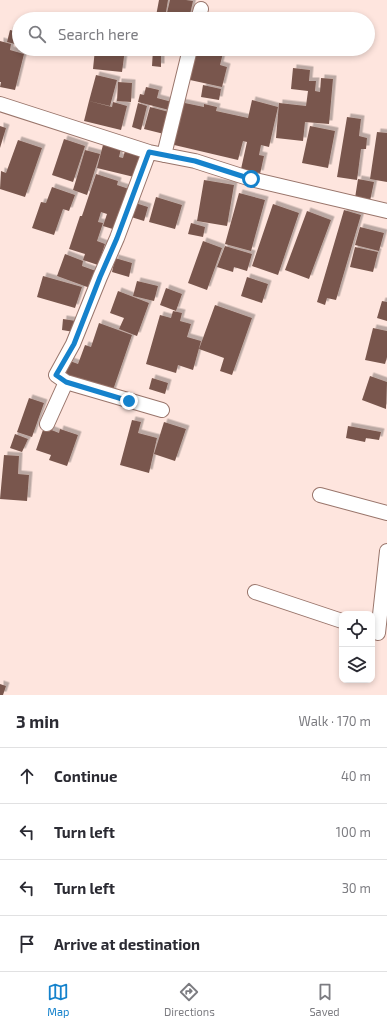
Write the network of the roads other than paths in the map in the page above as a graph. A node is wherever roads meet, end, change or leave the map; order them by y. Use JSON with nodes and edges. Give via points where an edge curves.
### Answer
{"nodes":[{"id":1,"x":188,"y":56,"type":"edge"},
{"id":2,"x":0,"y":104,"type":"edge"},
{"id":3,"x":149,"y":152,"type":"junction"},
{"id":4,"x":164,"y":156,"type":"junction"},
{"id":5,"x":387,"y":211,"type":"edge"},
{"id":6,"x":66,"y":382,"type":"junction"},
{"id":7,"x":162,"y":410,"type":"dead end"},
{"id":8,"x":47,"y":424,"type":"dead end"},
{"id":9,"x":320,"y":495,"type":"dead end"},
{"id":10,"x":387,"y":513,"type":"edge"},
{"id":11,"x":387,"y":551,"type":"edge"},
{"id":12,"x":255,"y":592,"type":"dead end"},
{"id":13,"x":339,"y":620,"type":"edge"},
{"id":14,"x":379,"y":633,"type":"edge"}],
"edges":[{"from":1,"to":4,"type":"street"},
{"from":2,"to":3,"type":"street"},
{"from":3,"to":4,"type":"street"},
{"from":3,"to":6,"type":"street","via":[[74,344],[56,375]]},
{"from":4,"to":5,"type":"street","via":[[195,161],[251,179]]},
{"from":6,"to":7,"type":"street"},
{"from":6,"to":8,"type":"street"},
{"from":9,"to":10,"type":"street"},
{"from":11,"to":14,"type":"street"},
{"from":12,"to":13,"type":"street"}]}
